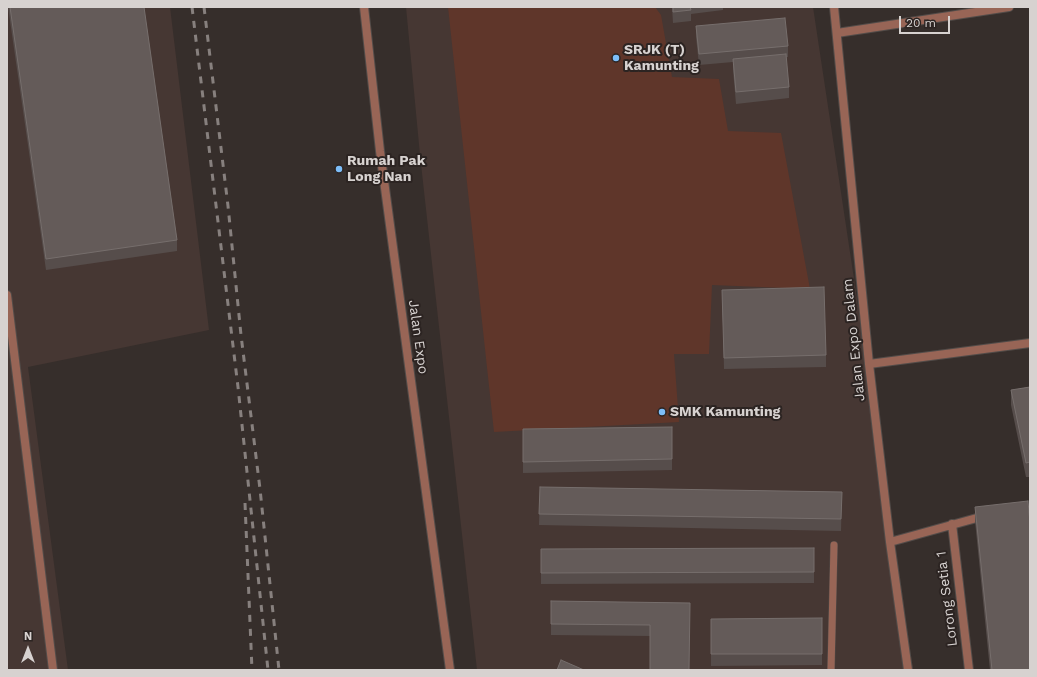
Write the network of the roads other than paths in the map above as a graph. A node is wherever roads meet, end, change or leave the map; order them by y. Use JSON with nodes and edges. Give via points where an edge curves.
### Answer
{"nodes":[{"id":1,"x":364,"y":7,"type":"edge"},
{"id":2,"x":834,"y":7,"type":"edge"},
{"id":3,"x":1009,"y":7,"type":"edge"},
{"id":4,"x":837,"y":33,"type":"junction"},
{"id":5,"x":7,"y":295,"type":"edge"},
{"id":6,"x":1030,"y":343,"type":"edge"},
{"id":7,"x":869,"y":364,"type":"junction"},
{"id":8,"x":994,"y":513,"type":"edge"},
{"id":9,"x":952,"y":524,"type":"junction"},
{"id":10,"x":890,"y":542,"type":"junction"},
{"id":11,"x":834,"y":545,"type":"dead end"},
{"id":12,"x":53,"y":670,"type":"edge"},
{"id":13,"x":450,"y":670,"type":"edge"},
{"id":14,"x":831,"y":670,"type":"edge"},
{"id":15,"x":908,"y":670,"type":"edge"},
{"id":16,"x":968,"y":670,"type":"edge"}],
"edges":[{"from":1,"to":13,"type":"street","name":"Jalan Expo","via":[[381,159]]},
{"from":2,"to":4,"type":"street","name":"Jalan Expo Dalam"},
{"from":3,"to":4,"type":"street"},
{"from":4,"to":7,"type":"street","name":"Jalan Expo Dalam"},
{"from":5,"to":12,"type":"street"},
{"from":6,"to":7,"type":"street"},
{"from":7,"to":10,"type":"street","name":"Jalan Expo Dalam"},
{"from":8,"to":9,"type":"street"},
{"from":9,"to":10,"type":"street"},
{"from":9,"to":16,"type":"street","name":"Lorong Setia 1"},
{"from":10,"to":15,"type":"street","name":"Jalan Expo Dalam"},
{"from":11,"to":14,"type":"lane"}]}
